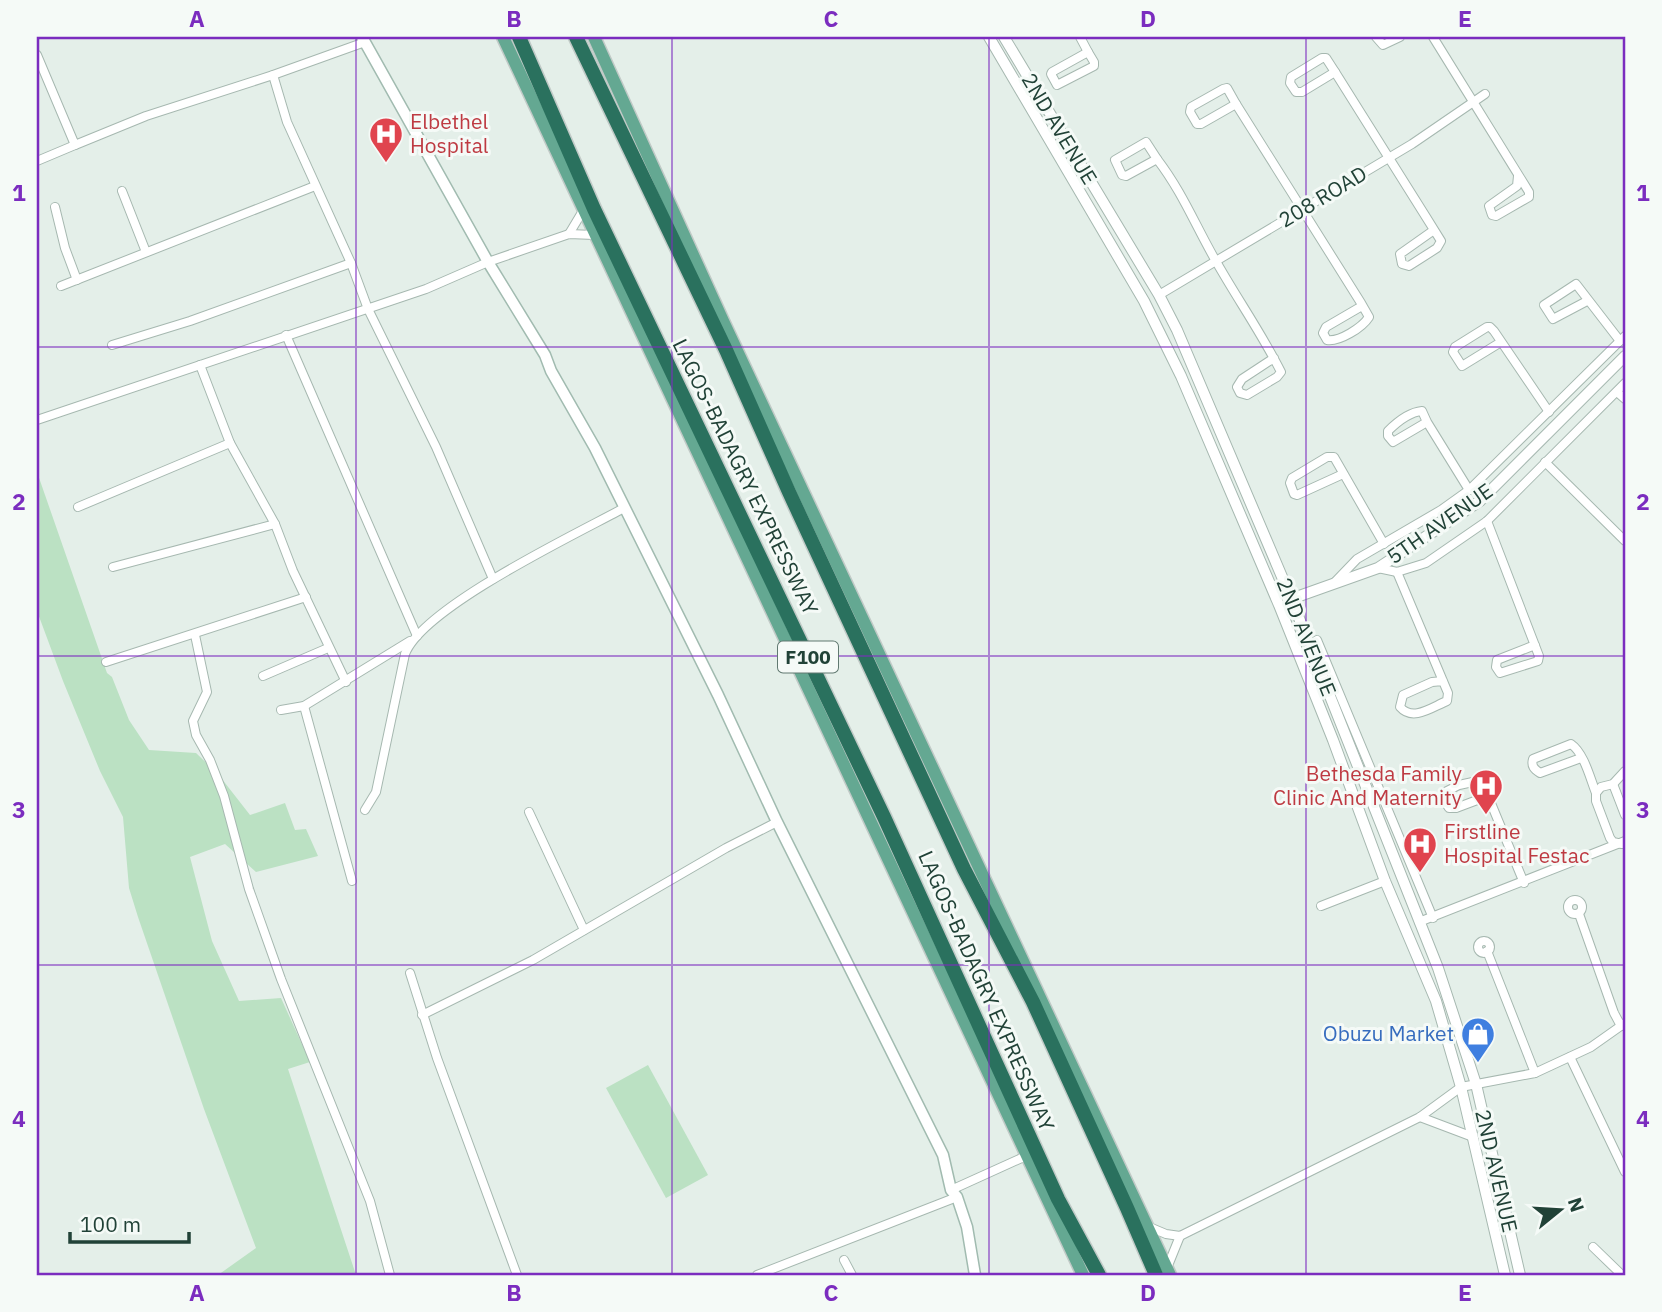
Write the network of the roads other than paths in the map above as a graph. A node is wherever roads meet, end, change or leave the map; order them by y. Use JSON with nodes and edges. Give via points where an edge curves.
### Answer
{"nodes":[{"id":1,"x":503,"y":37,"type":"edge"},
{"id":2,"x":519,"y":37,"type":"edge"},
{"id":3,"x":576,"y":37,"type":"edge"},
{"id":4,"x":594,"y":37,"type":"edge"},
{"id":5,"x":989,"y":37,"type":"edge"},
{"id":6,"x":1004,"y":37,"type":"edge"},
{"id":7,"x":1080,"y":37,"type":"edge"},
{"id":8,"x":1376,"y":37,"type":"edge"},
{"id":9,"x":1399,"y":37,"type":"edge"},
{"id":10,"x":1433,"y":37,"type":"edge"},
{"id":11,"x":360,"y":40,"type":"edge"},
{"id":12,"x":1088,"y":52,"type":"junction"},
{"id":13,"x":37,"y":55,"type":"edge"},
{"id":14,"x":1335,"y":72,"type":"junction"},
{"id":15,"x":273,"y":75,"type":"junction"},
{"id":16,"x":1485,"y":94,"type":"dead end"},
{"id":17,"x":1473,"y":102,"type":"junction"},
{"id":18,"x":1236,"y":104,"type":"junction"},
{"id":19,"x":75,"y":145,"type":"junction"},
{"id":20,"x":1389,"y":158,"type":"junction"},
{"id":21,"x":1157,"y":159,"type":"junction"},
{"id":22,"x":37,"y":161,"type":"edge"},
{"id":23,"x":1518,"y":176,"type":"junction"},
{"id":24,"x":315,"y":186,"type":"junction"},
{"id":25,"x":122,"y":191,"type":"dead end"},
{"id":26,"x":55,"y":207,"type":"dead end"},
{"id":27,"x":583,"y":209,"type":"junction"},
{"id":28,"x":1302,"y":210,"type":"junction"},
{"id":29,"x":1434,"y":230,"type":"junction"},
{"id":30,"x":569,"y":234,"type":"junction"},
{"id":31,"x":594,"y":235,"type":"junction"},
{"id":32,"x":146,"y":252,"type":"junction"},
{"id":33,"x":1216,"y":261,"type":"junction"},
{"id":34,"x":351,"y":263,"type":"junction"},
{"id":35,"x":486,"y":263,"type":"junction"},
{"id":36,"x":78,"y":279,"type":"junction"},
{"id":37,"x":61,"y":286,"type":"dead end"},
{"id":38,"x":1159,"y":295,"type":"junction"},
{"id":39,"x":1587,"y":300,"type":"junction"},
{"id":40,"x":1363,"y":306,"type":"junction"},
{"id":41,"x":368,"y":309,"type":"junction"},
{"id":42,"x":286,"y":335,"type":"junction"},
{"id":43,"x":1623,"y":339,"type":"edge"},
{"id":44,"x":1501,"y":342,"type":"junction"},
{"id":45,"x":112,"y":345,"type":"dead end"},
{"id":46,"x":1625,"y":356,"type":"edge"},
{"id":47,"x":1274,"y":358,"type":"junction"},
{"id":48,"x":200,"y":365,"type":"junction"},
{"id":49,"x":1625,"y":383,"type":"edge"},
{"id":50,"x":1617,"y":391,"type":"junction"},
{"id":51,"x":1625,"y":399,"type":"edge"},
{"id":52,"x":1549,"y":412,"type":"junction"},
{"id":53,"x":37,"y":420,"type":"edge"},
{"id":54,"x":1427,"y":422,"type":"junction"},
{"id":55,"x":230,"y":443,"type":"junction"},
{"id":56,"x":1545,"y":462,"type":"junction"},
{"id":57,"x":1343,"y":474,"type":"junction"},
{"id":58,"x":1469,"y":490,"type":"junction"},
{"id":59,"x":78,"y":507,"type":"dead end"},
{"id":60,"x":624,"y":508,"type":"junction"},
{"id":61,"x":1487,"y":521,"type":"junction"},
{"id":62,"x":275,"y":524,"type":"junction"},
{"id":63,"x":1625,"y":541,"type":"edge"},
{"id":64,"x":1384,"y":544,"type":"junction"},
{"id":65,"x":113,"y":567,"type":"dead end"},
{"id":66,"x":1378,"y":568,"type":"junction"},
{"id":67,"x":1397,"y":572,"type":"junction"},
{"id":68,"x":493,"y":579,"type":"junction"},
{"id":69,"x":1332,"y":585,"type":"junction"},
{"id":70,"x":306,"y":597,"type":"junction"},
{"id":71,"x":1291,"y":598,"type":"junction"},
{"id":72,"x":1279,"y":605,"type":"junction"},
{"id":73,"x":195,"y":635,"type":"junction"},
{"id":74,"x":414,"y":638,"type":"junction"},
{"id":75,"x":1317,"y":640,"type":"dead end"},
{"id":76,"x":1535,"y":645,"type":"junction"},
{"id":77,"x":328,"y":648,"type":"junction"},
{"id":78,"x":106,"y":662,"type":"dead end"},
{"id":79,"x":263,"y":676,"type":"dead end"},
{"id":80,"x":1443,"y":681,"type":"junction"},
{"id":81,"x":346,"y":682,"type":"junction"},
{"id":82,"x":304,"y":706,"type":"junction"},
{"id":83,"x":281,"y":710,"type":"dead end"},
{"id":84,"x":1581,"y":758,"type":"junction"},
{"id":85,"x":1625,"y":771,"type":"edge"},
{"id":86,"x":1613,"y":783,"type":"junction"},
{"id":87,"x":1596,"y":793,"type":"junction"},
{"id":88,"x":1488,"y":796,"type":"junction"},
{"id":89,"x":365,"y":810,"type":"dead end"},
{"id":90,"x":529,"y":812,"type":"dead end"},
{"id":91,"x":1625,"y":816,"type":"edge"},
{"id":92,"x":777,"y":822,"type":"junction"},
{"id":93,"x":1623,"y":842,"type":"edge"},
{"id":94,"x":352,"y":881,"type":"dead end"},
{"id":95,"x":1385,"y":881,"type":"junction"},
{"id":96,"x":1524,"y":883,"type":"junction"},
{"id":97,"x":1321,"y":906,"type":"dead end"},
{"id":98,"x":1578,"y":914,"type":"dead end"},
{"id":99,"x":1433,"y":918,"type":"junction"},
{"id":100,"x":1419,"y":922,"type":"junction"},
{"id":101,"x":584,"y":930,"type":"junction"},
{"id":102,"x":1487,"y":951,"type":"dead end"},
{"id":103,"x":410,"y":973,"type":"dead end"},
{"id":104,"x":422,"y":1015,"type":"junction"},
{"id":105,"x":1623,"y":1024,"type":"edge"},
{"id":106,"x":1570,"y":1057,"type":"junction"},
{"id":107,"x":1535,"y":1073,"type":"junction"},
{"id":108,"x":1476,"y":1084,"type":"junction"},
{"id":109,"x":1461,"y":1087,"type":"junction"},
{"id":110,"x":1420,"y":1117,"type":"junction"},
{"id":111,"x":1473,"y":1137,"type":"junction"},
{"id":112,"x":1026,"y":1156,"type":"junction"},
{"id":113,"x":1625,"y":1172,"type":"edge"},
{"id":114,"x":954,"y":1194,"type":"junction"},
{"id":115,"x":1147,"y":1226,"type":"junction"},
{"id":116,"x":1180,"y":1236,"type":"junction"},
{"id":117,"x":1593,"y":1247,"type":"dead end"},
{"id":118,"x":844,"y":1260,"type":"dead end"},
{"id":119,"x":1164,"y":1273,"type":"edge"},
{"id":120,"x":390,"y":1275,"type":"edge"},
{"id":121,"x":517,"y":1275,"type":"edge"},
{"id":122,"x":757,"y":1275,"type":"edge"},
{"id":123,"x":852,"y":1275,"type":"edge"},
{"id":124,"x":975,"y":1275,"type":"edge"},
{"id":125,"x":1083,"y":1275,"type":"edge"},
{"id":126,"x":1099,"y":1275,"type":"edge"},
{"id":127,"x":1505,"y":1275,"type":"edge"},
{"id":128,"x":1520,"y":1275,"type":"edge"},
{"id":129,"x":1622,"y":1275,"type":"edge"}],
"edges":[{"from":1,"to":27,"type":"main road","name":"LAGOS-BADAGRY EXPRESSWAY"},
{"from":2,"to":126,"type":"highway","name":"LAGOS-BADAGRY EXPRESSWAY","number":"F100","via":[[594,209],[884,817],[1058,1199]]},
{"from":3,"to":119,"type":"highway","name":"LAGOS-BADAGRY EXPRESSWAY","number":"F100","via":[[726,350],[964,869]]},
{"from":4,"to":115,"type":"main road","name":"LAGOS-BADAGRY EXPRESSWAY"},
{"from":5,"to":72,"type":"street","name":"2ND AVENUE","via":[[1144,301]]},
{"from":6,"to":38,"type":"street","name":"2ND AVENUE"},
{"from":7,"to":12,"type":"street"},
{"from":8,"to":9,"type":"street","via":[[1383,45]]},
{"from":10,"to":17,"type":"street"},
{"from":11,"to":15,"type":"street"},
{"from":11,"to":35,"type":"main road"},
{"from":12,"to":12,"type":"street","via":[[1052,72],[1056,84],[1094,66]]},
{"from":13,"to":19,"type":"street"},
{"from":14,"to":14,"type":"street","via":[[1302,92],[1296,92],[1289,80],[1324,57]]},
{"from":14,"to":20,"type":"street"},
{"from":15,"to":19,"type":"street","via":[[146,116]]},
{"from":15,"to":24,"type":"street","via":[[287,122]]},
{"from":16,"to":17,"type":"street","name":"208 ROAD"},
{"from":17,"to":20,"type":"street","name":"208 ROAD"},
{"from":17,"to":23,"type":"street"},
{"from":18,"to":18,"type":"street","via":[[1225,88],[1191,107],[1190,112],[1199,125]]},
{"from":18,"to":28,"type":"street"},
{"from":19,"to":22,"type":"street"},
{"from":20,"to":28,"type":"street","name":"208 ROAD"},
{"from":20,"to":29,"type":"street"},
{"from":21,"to":21,"type":"street","via":[[1146,142],[1115,163],[1126,176]]},
{"from":21,"to":33,"type":"street","via":[[1187,203]]},
{"from":23,"to":23,"type":"street","via":[[1529,197],[1492,215],[1489,206],[1517,186]]},
{"from":24,"to":32,"type":"street"},
{"from":24,"to":34,"type":"street"},
{"from":25,"to":32,"type":"street"},
{"from":26,"to":36,"type":"street"},
{"from":27,"to":30,"type":"street"},
{"from":27,"to":31,"type":"main road","name":"LAGOS-BADAGRY EXPRESSWAY"},
{"from":28,"to":33,"type":"street","name":"208 ROAD"},
{"from":28,"to":40,"type":"street"},
{"from":29,"to":29,"type":"street","via":[[1400,254],[1402,264],[1409,266],[1437,248],[1441,241]]},
{"from":30,"to":31,"type":"street"},
{"from":30,"to":35,"type":"street"},
{"from":31,"to":112,"type":"main road","name":"LAGOS-BADAGRY EXPRESSWAY"},
{"from":32,"to":36,"type":"street"},
{"from":33,"to":38,"type":"street","name":"208 ROAD"},
{"from":33,"to":47,"type":"street"},
{"from":34,"to":41,"type":"street"},
{"from":34,"to":45,"type":"street"},
{"from":35,"to":41,"type":"street"},
{"from":35,"to":60,"type":"main road","via":[[545,355]]},
{"from":36,"to":37,"type":"street"},
{"from":38,"to":71,"type":"street","name":"2ND AVENUE"},
{"from":39,"to":39,"type":"street","via":[[1576,284],[1544,304],[1553,319]]},
{"from":39,"to":43,"type":"street"},
{"from":40,"to":40,"type":"street","via":[[1326,327],[1327,340],[1334,341],[1364,324],[1369,317]]},
{"from":41,"to":42,"type":"street"},
{"from":41,"to":68,"type":"street","via":[[436,447]]},
{"from":42,"to":48,"type":"street"},
{"from":42,"to":74,"type":"street"},
{"from":43,"to":52,"type":"street"},
{"from":44,"to":44,"type":"street","via":[[1487,327],[1452,352],[1462,366]]},
{"from":44,"to":52,"type":"street"},
{"from":46,"to":66,"type":"street","name":"5TH AVENUE","via":[[1480,501]]},
{"from":47,"to":47,"type":"street","via":[[1242,379],[1237,387],[1240,393],[1247,395],[1279,375]]},
{"from":48,"to":53,"type":"street"},
{"from":48,"to":55,"type":"street"},
{"from":49,"to":50,"type":"street"},
{"from":50,"to":51,"type":"street"},
{"from":50,"to":56,"type":"street"},
{"from":52,"to":58,"type":"street"},
{"from":54,"to":54,"type":"street","via":[[1419,411],[1397,422],[1388,436],[1393,442]]},
{"from":54,"to":58,"type":"street"},
{"from":55,"to":59,"type":"street"},
{"from":55,"to":62,"type":"street"},
{"from":56,"to":61,"type":"street"},
{"from":56,"to":63,"type":"street"},
{"from":57,"to":57,"type":"street","via":[[1297,495],[1290,483],[1330,456]]},
{"from":57,"to":64,"type":"street"},
{"from":58,"to":64,"type":"street"},
{"from":60,"to":68,"type":"street"},
{"from":60,"to":92,"type":"main road"},
{"from":61,"to":67,"type":"street","via":[[1426,563]]},
{"from":61,"to":76,"type":"street"},
{"from":62,"to":65,"type":"street"},
{"from":62,"to":70,"type":"street"},
{"from":64,"to":69,"type":"street","via":[[1357,559]]},
{"from":66,"to":67,"type":"street"},
{"from":66,"to":69,"type":"street","name":"5TH AVENUE"},
{"from":67,"to":80,"type":"street"},
{"from":68,"to":74,"type":"street"},
{"from":69,"to":71,"type":"street","name":"5TH AVENUE"},
{"from":70,"to":73,"type":"street"},
{"from":70,"to":77,"type":"street"},
{"from":71,"to":72,"type":"street","name":"5TH AVENUE"},
{"from":71,"to":100,"type":"street","name":"2ND AVENUE"},
{"from":72,"to":95,"type":"street","name":"2ND AVENUE"},
{"from":73,"to":78,"type":"street"},
{"from":73,"to":120,"type":"street","via":[[207,692],[193,721],[196,735],[224,796],[249,889],[281,979],[370,1201]]},
{"from":74,"to":81,"type":"street"},
{"from":74,"to":89,"type":"street","via":[[405,654],[376,792]]},
{"from":75,"to":99,"type":"street"},
{"from":76,"to":76,"type":"street","via":[[1497,660],[1500,673],[1538,661]]},
{"from":77,"to":79,"type":"street"},
{"from":77,"to":81,"type":"street"},
{"from":80,"to":80,"type":"street","via":[[1403,695],[1403,711],[1417,714],[1447,701]]},
{"from":81,"to":82,"type":"street"},
{"from":82,"to":83,"type":"street"},
{"from":82,"to":94,"type":"street"},
{"from":84,"to":84,"type":"street","via":[[1571,744],[1532,763],[1539,773]]},
{"from":84,"to":87,"type":"street"},
{"from":85,"to":86,"type":"street"},
{"from":86,"to":87,"type":"street"},
{"from":86,"to":91,"type":"street"},
{"from":87,"to":93,"type":"street","via":[[1609,838]]},
{"from":88,"to":88,"type":"street","via":[[1487,785],[1473,780],[1445,792],[1443,799],[1449,808],[1456,808]]},
{"from":88,"to":96,"type":"street"},
{"from":90,"to":101,"type":"street"},
{"from":92,"to":101,"type":"street"},
{"from":92,"to":114,"type":"main road","via":[[943,1155]]},
{"from":93,"to":96,"type":"street"},
{"from":95,"to":97,"type":"street"},
{"from":95,"to":109,"type":"street","name":"2ND AVENUE","via":[[1436,1001]]},
{"from":96,"to":99,"type":"street"},
{"from":98,"to":105,"type":"street","via":[[1614,1013]]},
{"from":99,"to":100,"type":"street"},
{"from":100,"to":108,"type":"street","name":"2ND AVENUE"},
{"from":101,"to":104,"type":"street"},
{"from":102,"to":107,"type":"street"},
{"from":103,"to":104,"type":"street"},
{"from":104,"to":121,"type":"street"},
{"from":105,"to":106,"type":"street"},
{"from":106,"to":107,"type":"street"},
{"from":106,"to":113,"type":"street"},
{"from":107,"to":108,"type":"street"},
{"from":108,"to":109,"type":"street"},
{"from":108,"to":128,"type":"street","name":"2ND AVENUE"},
{"from":109,"to":110,"type":"street"},
{"from":109,"to":111,"type":"street","name":"2ND AVENUE"},
{"from":110,"to":111,"type":"street"},
{"from":110,"to":116,"type":"street"},
{"from":111,"to":127,"type":"street","name":"2ND AVENUE"},
{"from":112,"to":114,"type":"street"},
{"from":112,"to":125,"type":"main road","name":"LAGOS-BADAGRY EXPRESSWAY"},
{"from":114,"to":122,"type":"street"},
{"from":114,"to":124,"type":"main road","via":[[967,1227]]},
{"from":115,"to":116,"type":"street"},
{"from":115,"to":119,"type":"main road","name":"LAGOS-BADAGRY EXPRESSWAY"},
{"from":116,"to":119,"type":"street"},
{"from":117,"to":129,"type":"street"},
{"from":118,"to":123,"type":"street"}]}
